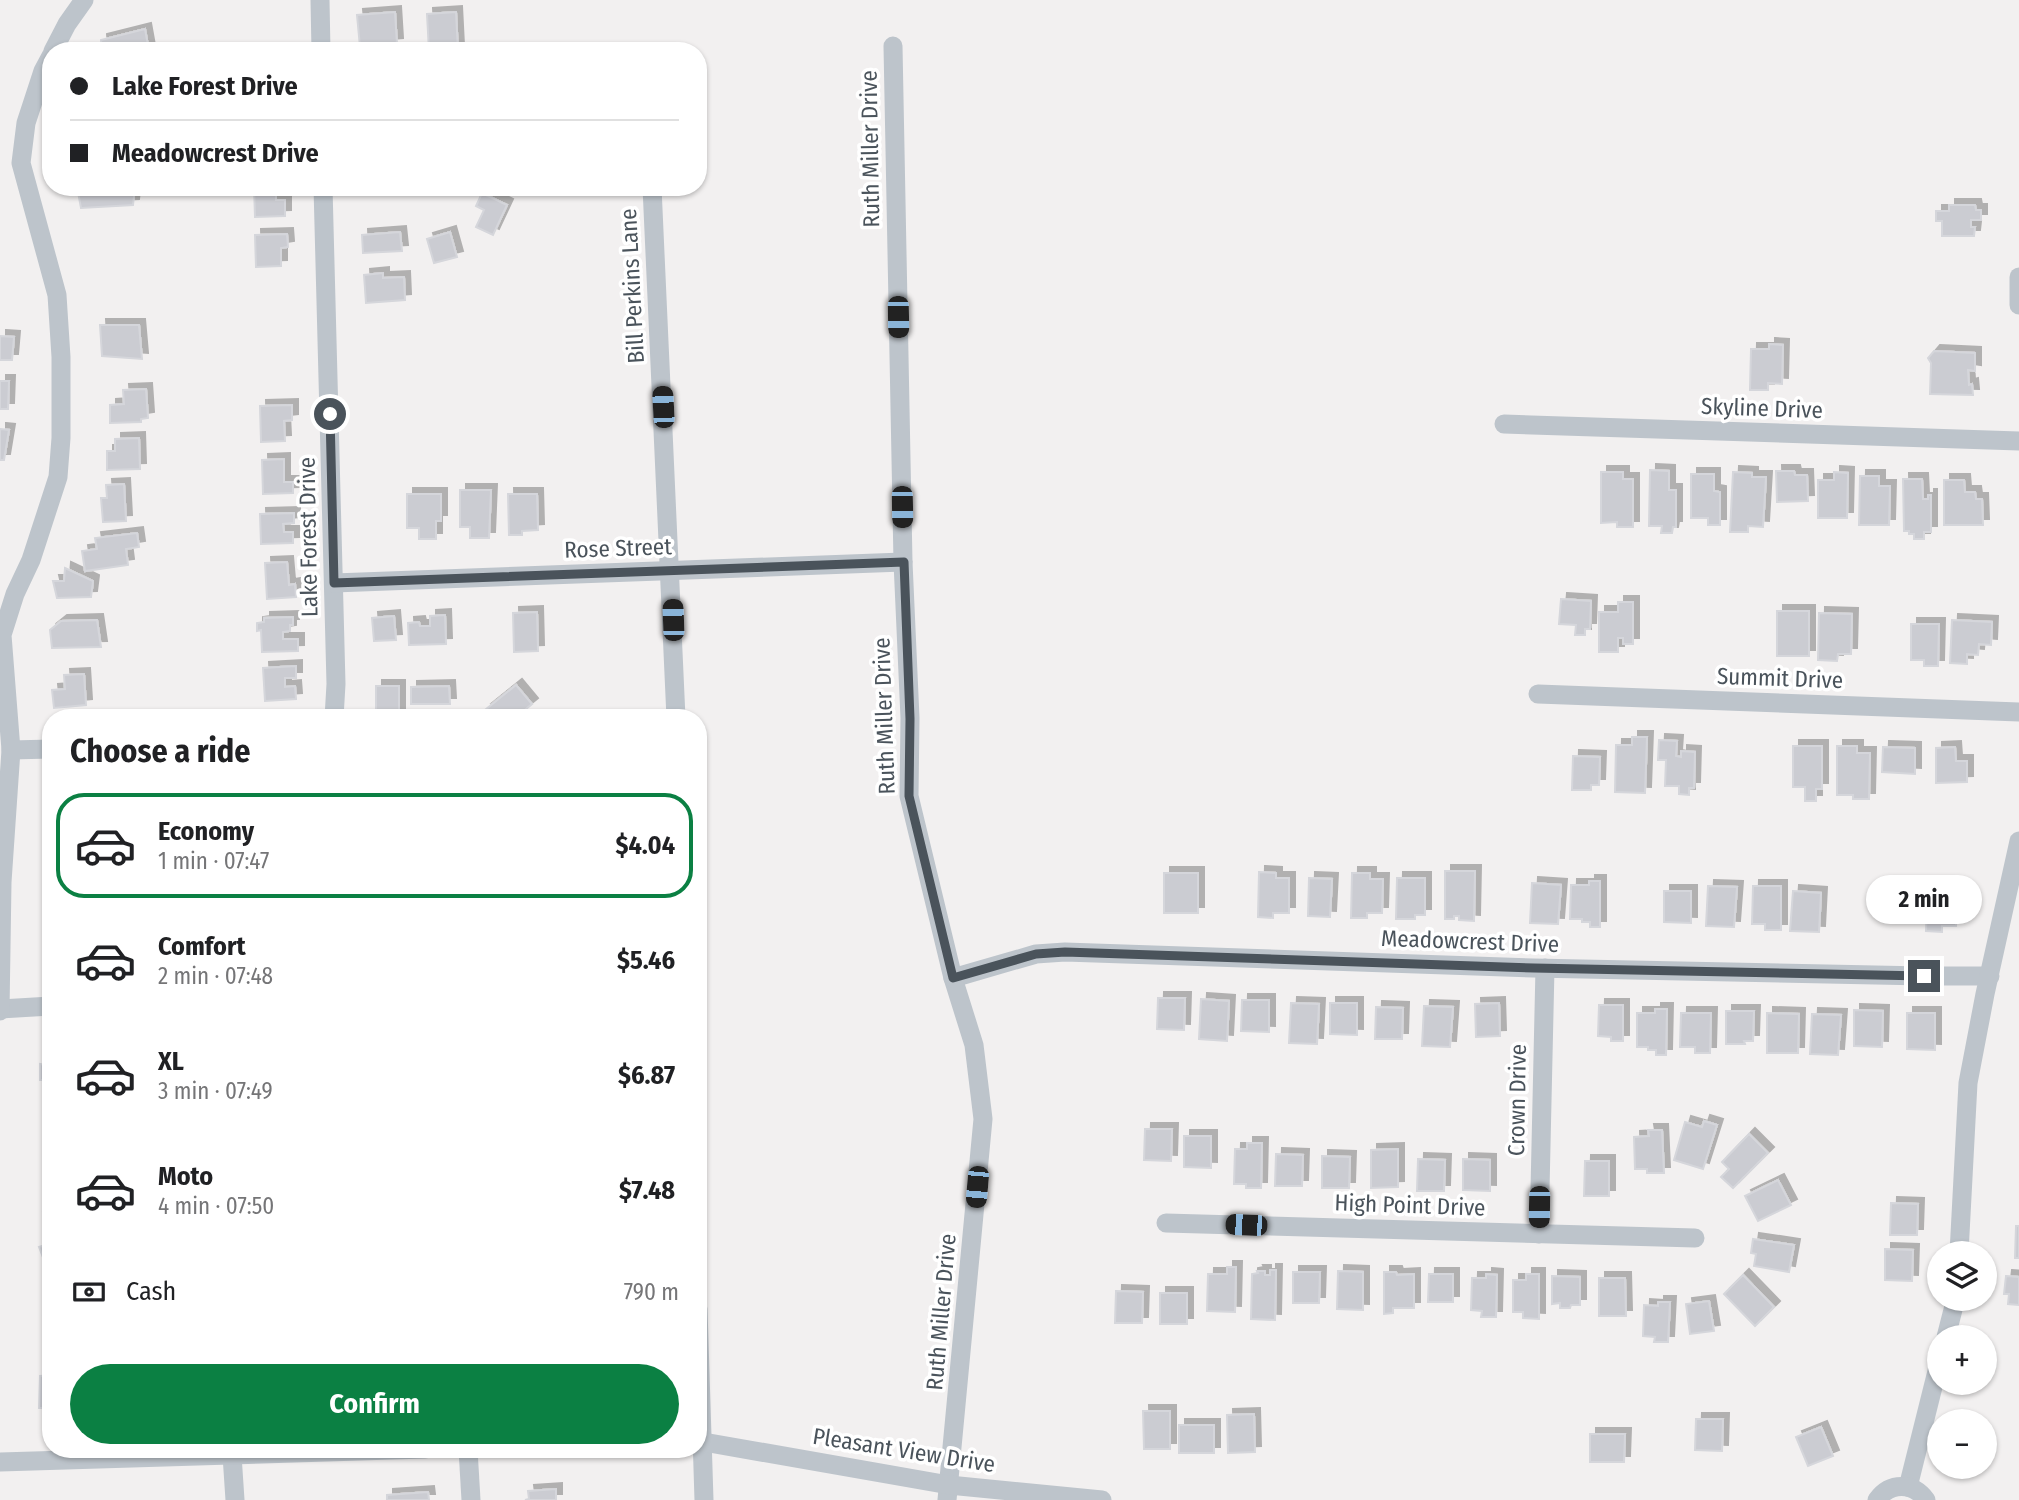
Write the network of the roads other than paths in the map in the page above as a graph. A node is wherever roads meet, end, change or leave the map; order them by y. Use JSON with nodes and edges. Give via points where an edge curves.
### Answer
{"nodes":[{"id":1,"x":85,"y":0,"type":"edge"},
{"id":2,"x":320,"y":0,"type":"edge"},
{"id":3,"x":58,"y":42,"type":"edge"},
{"id":4,"x":321,"y":42,"type":"edge"},
{"id":5,"x":893,"y":46,"type":"dead end"},
{"id":6,"x":42,"y":74,"type":"edge"},
{"id":7,"x":323,"y":196,"type":"edge"},
{"id":8,"x":652,"y":196,"type":"edge"},
{"id":9,"x":2019,"y":277,"type":"edge"},
{"id":10,"x":2019,"y":305,"type":"edge"},
{"id":11,"x":1504,"y":424,"type":"dead end"},
{"id":12,"x":2019,"y":441,"type":"edge"},
{"id":13,"x":904,"y":562,"type":"junction"},
{"id":14,"x":671,"y":571,"type":"junction"},
{"id":15,"x":334,"y":583,"type":"junction"},
{"id":16,"x":1538,"y":694,"type":"dead end"},
{"id":17,"x":334,"y":709,"type":"edge"},
{"id":18,"x":676,"y":709,"type":"edge"},
{"id":19,"x":2019,"y":712,"type":"edge"},
{"id":20,"x":42,"y":749,"type":"edge"},
{"id":21,"x":10,"y":750,"type":"junction"},
{"id":22,"x":2019,"y":841,"type":"edge"},
{"id":23,"x":1545,"y":968,"type":"junction"},
{"id":24,"x":1990,"y":976,"type":"junction"},
{"id":25,"x":953,"y":978,"type":"junction"},
{"id":26,"x":42,"y":1007,"type":"edge"},
{"id":27,"x":0,"y":1010,"type":"edge"},
{"id":28,"x":1166,"y":1223,"type":"dead end"},
{"id":29,"x":1539,"y":1234,"type":"junction"},
{"id":30,"x":1695,"y":1238,"type":"dead end"},
{"id":31,"x":1960,"y":1241,"type":"edge"},
{"id":32,"x":1931,"y":1395,"type":"edge"},
{"id":33,"x":707,"y":1442,"type":"edge"},
{"id":34,"x":133,"y":1458,"type":"edge"},
{"id":35,"x":232,"y":1458,"type":"edge"},
{"id":36,"x":469,"y":1458,"type":"edge"},
{"id":37,"x":702,"y":1458,"type":"edge"},
{"id":38,"x":0,"y":1462,"type":"edge"},
{"id":39,"x":1908,"y":1486,"type":"junction"},
{"id":40,"x":948,"y":1492,"type":"edge"},
{"id":41,"x":235,"y":1500,"type":"edge"},
{"id":42,"x":471,"y":1500,"type":"edge"},
{"id":43,"x":705,"y":1500,"type":"edge"},
{"id":44,"x":1102,"y":1500,"type":"edge"},
{"id":45,"x":1877,"y":1500,"type":"edge"},
{"id":46,"x":1926,"y":1500,"type":"edge"}],
"edges":[{"from":1,"to":3,"type":"street"},
{"from":2,"to":4,"type":"street"},
{"from":5,"to":13,"type":"street","name":"Ruth Miller Drive"},
{"from":6,"to":21,"type":"street","via":[[26,123],[21,163],[57,295],[61,438],[58,477],[2,635]]},
{"from":7,"to":15,"type":"street","name":"Lake Forest Drive"},
{"from":8,"to":14,"type":"street","name":"Bill Perkins Lane"},
{"from":9,"to":10,"type":"street"},
{"from":11,"to":12,"type":"street","name":"Skyline Drive"},
{"from":13,"to":14,"type":"street","name":"Rose Street"},
{"from":13,"to":25,"type":"street","name":"Ruth Miller Drive","via":[[909,796]]},
{"from":14,"to":15,"type":"street","name":"Rose Street"},
{"from":14,"to":18,"type":"street","name":"Bill Perkins Lane"},
{"from":15,"to":17,"type":"street","name":"Lake Forest Drive"},
{"from":16,"to":19,"type":"street","name":"Summit Drive"},
{"from":20,"to":21,"type":"street"},
{"from":21,"to":27,"type":"street"},
{"from":22,"to":24,"type":"street"},
{"from":23,"to":24,"type":"street","name":"Meadowcrest Drive"},
{"from":23,"to":25,"type":"street","name":"Meadowcrest Drive","via":[[1065,952],[1036,954]]},
{"from":23,"to":29,"type":"street","name":"Crown Drive"},
{"from":24,"to":31,"type":"street","via":[[1968,1083]]},
{"from":25,"to":40,"type":"street","name":"Ruth Miller Drive","via":[[974,1045],[983,1119]]},
{"from":26,"to":27,"type":"street"},
{"from":28,"to":29,"type":"street","name":"High Point Drive"},
{"from":29,"to":30,"type":"street","name":"High Point Drive"},
{"from":32,"to":39,"type":"street"},
{"from":33,"to":40,"type":"street","name":"Pleasant View Drive"},
{"from":34,"to":38,"type":"street"},
{"from":35,"to":41,"type":"street"},
{"from":36,"to":42,"type":"street"},
{"from":37,"to":43,"type":"street"},
{"from":39,"to":45,"type":"street","via":[[1885,1491]]},
{"from":39,"to":46,"type":"street"},
{"from":40,"to":44,"type":"street","name":"Pleasant View Drive"}]}
